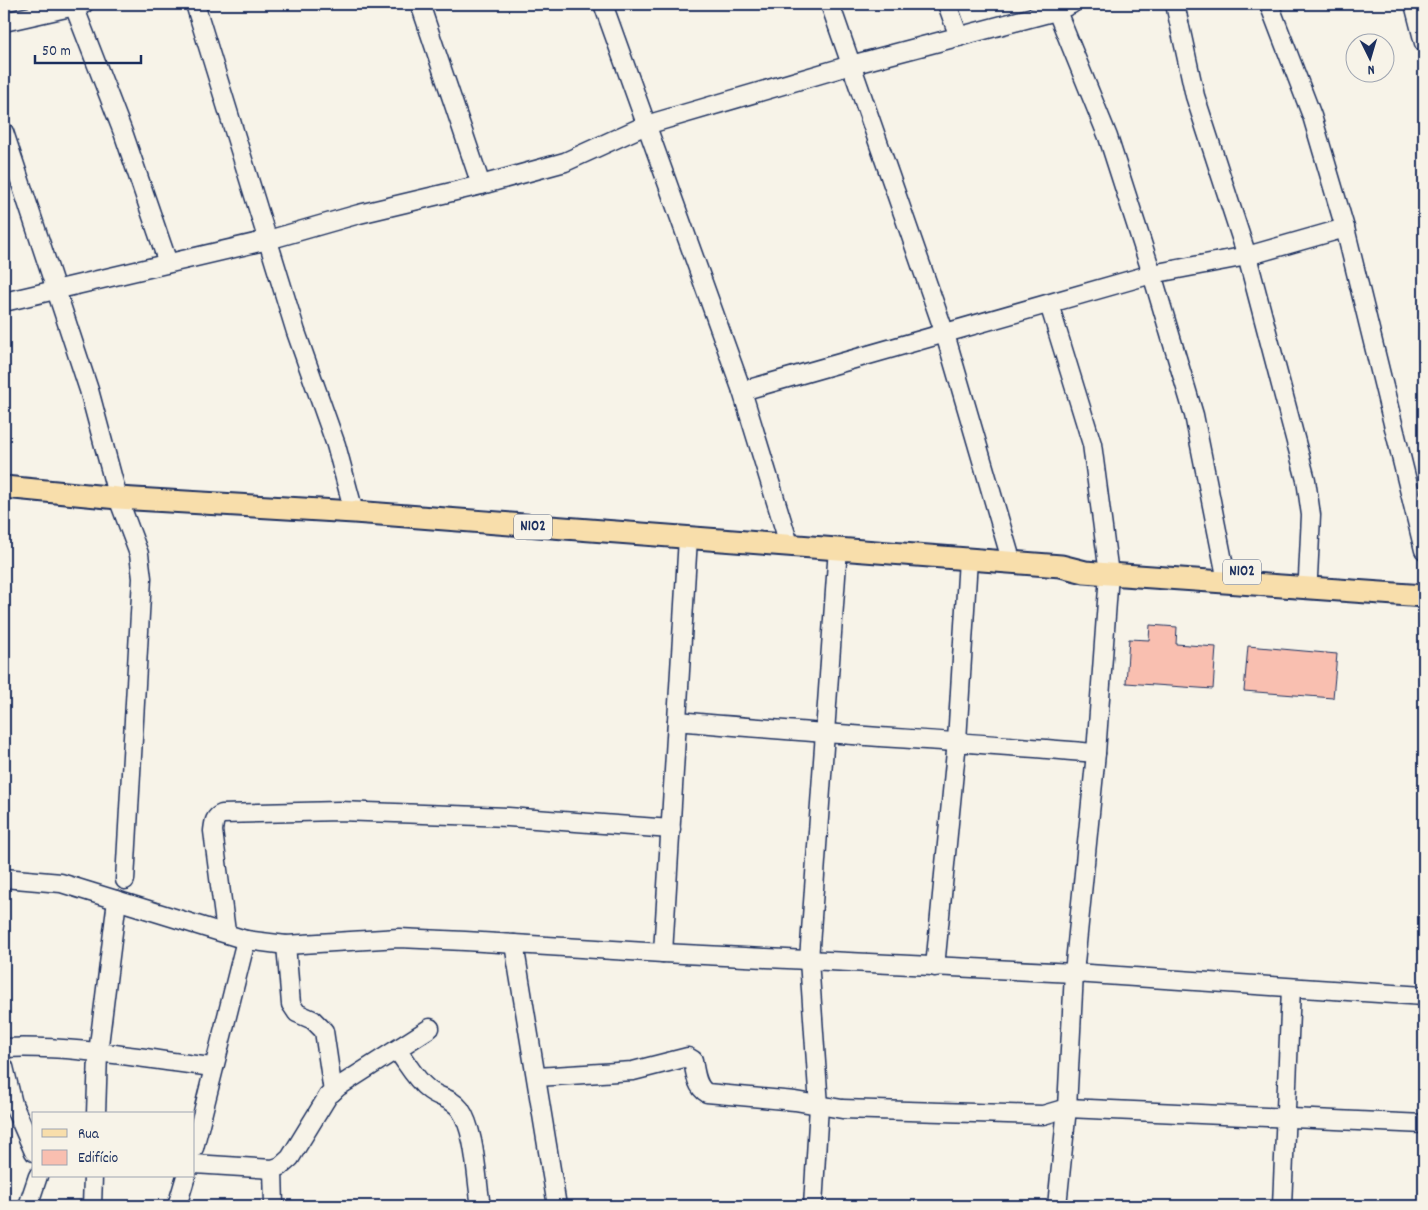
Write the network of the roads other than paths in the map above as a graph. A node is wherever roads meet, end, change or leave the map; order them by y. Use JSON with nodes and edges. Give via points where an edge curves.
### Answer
{"nodes":[{"id":1,"x":195,"y":4,"type":"edge"},
{"id":2,"x":420,"y":4,"type":"edge"},
{"id":3,"x":603,"y":4,"type":"edge"},
{"id":4,"x":830,"y":4,"type":"edge"},
{"id":5,"x":947,"y":4,"type":"edge"},
{"id":6,"x":1072,"y":4,"type":"edge"},
{"id":7,"x":1175,"y":4,"type":"edge"},
{"id":8,"x":1269,"y":4,"type":"edge"},
{"id":9,"x":1414,"y":4,"type":"edge"},
{"id":10,"x":80,"y":5,"type":"edge"},
{"id":11,"x":1055,"y":8,"type":"edge"},
{"id":12,"x":4,"y":22,"type":"edge"},
{"id":13,"x":959,"y":37,"type":"junction"},
{"id":14,"x":1424,"y":43,"type":"edge"},
{"id":15,"x":851,"y":65,"type":"junction"},
{"id":16,"x":646,"y":125,"type":"junction"},
{"id":17,"x":4,"y":132,"type":"edge"},
{"id":18,"x":481,"y":185,"type":"junction"},
{"id":19,"x":1345,"y":228,"type":"junction"},
{"id":20,"x":268,"y":240,"type":"junction"},
{"id":21,"x":1247,"y":256,"type":"junction"},
{"id":22,"x":168,"y":263,"type":"junction"},
{"id":23,"x":1152,"y":274,"type":"junction"},
{"id":24,"x":56,"y":290,"type":"junction"},
{"id":25,"x":4,"y":302,"type":"edge"},
{"id":26,"x":1049,"y":304,"type":"junction"},
{"id":27,"x":944,"y":334,"type":"junction"},
{"id":28,"x":742,"y":391,"type":"junction"},
{"id":29,"x":4,"y":487,"type":"edge"},
{"id":30,"x":118,"y":498,"type":"junction"},
{"id":31,"x":354,"y":512,"type":"junction"},
{"id":32,"x":688,"y":538,"type":"junction"},
{"id":33,"x":788,"y":544,"type":"junction"},
{"id":34,"x":838,"y":548,"type":"junction"},
{"id":35,"x":1424,"y":550,"type":"edge"},
{"id":36,"x":968,"y":559,"type":"junction"},
{"id":37,"x":1012,"y":563,"type":"junction"},
{"id":38,"x":1109,"y":568,"type":"junction"},
{"id":39,"x":1225,"y":571,"type":"junction"},
{"id":40,"x":1308,"y":577,"type":"junction"},
{"id":41,"x":1424,"y":585,"type":"edge"},
{"id":42,"x":1424,"y":596,"type":"edge"},
{"id":43,"x":678,"y":720,"type":"junction"},
{"id":44,"x":825,"y":734,"type":"junction"},
{"id":45,"x":957,"y":741,"type":"junction"},
{"id":46,"x":1096,"y":753,"type":"junction"},
{"id":47,"x":671,"y":829,"type":"junction"},
{"id":48,"x":4,"y":878,"type":"edge"},
{"id":49,"x":125,"y":880,"type":"dead end"},
{"id":50,"x":117,"y":900,"type":"junction"},
{"id":51,"x":226,"y":932,"type":"junction"},
{"id":52,"x":246,"y":940,"type":"junction"},
{"id":53,"x":514,"y":944,"type":"junction"},
{"id":54,"x":286,"y":945,"type":"junction"},
{"id":55,"x":663,"y":953,"type":"junction"},
{"id":56,"x":809,"y":960,"type":"junction"},
{"id":57,"x":935,"y":967,"type":"junction"},
{"id":58,"x":1074,"y":973,"type":"junction"},
{"id":59,"x":1291,"y":988,"type":"junction"},
{"id":60,"x":1424,"y":996,"type":"edge"},
{"id":61,"x":430,"y":1028,"type":"dead end"},
{"id":62,"x":4,"y":1048,"type":"edge"},
{"id":63,"x":397,"y":1050,"type":"junction"},
{"id":64,"x":98,"y":1053,"type":"junction"},
{"id":65,"x":4,"y":1067,"type":"edge"},
{"id":66,"x":213,"y":1067,"type":"junction"},
{"id":67,"x":537,"y":1076,"type":"junction"},
{"id":68,"x":333,"y":1092,"type":"junction"},
{"id":69,"x":819,"y":1106,"type":"junction"},
{"id":70,"x":1067,"y":1108,"type":"junction"},
{"id":71,"x":96,"y":1112,"type":"edge"},
{"id":72,"x":1286,"y":1118,"type":"junction"},
{"id":73,"x":1424,"y":1124,"type":"edge"},
{"id":74,"x":195,"y":1144,"type":"edge"},
{"id":75,"x":32,"y":1148,"type":"edge"},
{"id":76,"x":195,"y":1164,"type":"edge"},
{"id":77,"x":273,"y":1169,"type":"junction"},
{"id":78,"x":37,"y":1178,"type":"edge"},
{"id":79,"x":93,"y":1178,"type":"edge"},
{"id":80,"x":185,"y":1178,"type":"edge"},
{"id":81,"x":28,"y":1206,"type":"edge"},
{"id":82,"x":92,"y":1206,"type":"edge"},
{"id":83,"x":177,"y":1206,"type":"edge"},
{"id":84,"x":274,"y":1206,"type":"edge"},
{"id":85,"x":481,"y":1206,"type":"edge"},
{"id":86,"x":557,"y":1206,"type":"edge"},
{"id":87,"x":813,"y":1206,"type":"edge"},
{"id":88,"x":1057,"y":1206,"type":"edge"},
{"id":89,"x":1282,"y":1206,"type":"edge"}],
"edges":[{"from":1,"to":20,"type":"street"},
{"from":2,"to":18,"type":"street"},
{"from":3,"to":16,"type":"street"},
{"from":4,"to":15,"type":"street"},
{"from":5,"to":13,"type":"street"},
{"from":6,"to":11,"type":"street"},
{"from":7,"to":21,"type":"street","via":[[1195,96]]},
{"from":8,"to":19,"type":"street","via":[[1312,116]]},
{"from":9,"to":14,"type":"street"},
{"from":10,"to":12,"type":"street"},
{"from":10,"to":22,"type":"street"},
{"from":11,"to":13,"type":"street"},
{"from":11,"to":23,"type":"street","via":[[1108,137]]},
{"from":13,"to":15,"type":"street"},
{"from":15,"to":16,"type":"street"},
{"from":15,"to":27,"type":"street"},
{"from":16,"to":18,"type":"street","via":[[565,162]]},
{"from":16,"to":28,"type":"street"},
{"from":17,"to":24,"type":"street"},
{"from":18,"to":20,"type":"street"},
{"from":19,"to":21,"type":"street"},
{"from":19,"to":35,"type":"street"},
{"from":20,"to":22,"type":"street"},
{"from":20,"to":31,"type":"street","via":[[296,332],[336,444]]},
{"from":21,"to":23,"type":"street"},
{"from":21,"to":40,"type":"street","via":[[1310,498]]},
{"from":22,"to":24,"type":"street"},
{"from":23,"to":26,"type":"street"},
{"from":23,"to":39,"type":"street","via":[[1194,415]]},
{"from":24,"to":25,"type":"street"},
{"from":24,"to":30,"type":"street","via":[[91,398]]},
{"from":26,"to":27,"type":"street"},
{"from":26,"to":38,"type":"street","via":[[1092,444]]},
{"from":27,"to":28,"type":"street"},
{"from":27,"to":37,"type":"street"},
{"from":28,"to":33,"type":"street"},
{"from":29,"to":30,"type":"main road","number":"N102"},
{"from":30,"to":31,"type":"main road","number":"N102"},
{"from":30,"to":49,"type":"street","via":[[138,554],[142,578]]},
{"from":31,"to":32,"type":"main road","number":"N102"},
{"from":32,"to":33,"type":"main road","number":"N102"},
{"from":32,"to":43,"type":"street"},
{"from":33,"to":34,"type":"main road","number":"N102"},
{"from":34,"to":36,"type":"main road","number":"N102"},
{"from":34,"to":44,"type":"street"},
{"from":36,"to":37,"type":"main road","number":"N102"},
{"from":36,"to":45,"type":"street"},
{"from":37,"to":38,"type":"main road","number":"N102","via":[[1061,566],[1086,561]]},
{"from":38,"to":39,"type":"main road","number":"N102"},
{"from":38,"to":42,"type":"main road","number":"N102"},
{"from":38,"to":46,"type":"street"},
{"from":39,"to":40,"type":"main road","number":"N102"},
{"from":40,"to":41,"type":"main road","number":"N102"},
{"from":43,"to":44,"type":"street"},
{"from":43,"to":47,"type":"street"},
{"from":44,"to":45,"type":"street"},
{"from":44,"to":56,"type":"street"},
{"from":45,"to":46,"type":"street"},
{"from":45,"to":57,"type":"street"},
{"from":46,"to":58,"type":"street"},
{"from":47,"to":51,"type":"street","via":[[498,816],[339,811],[222,814],[217,816],[213,831]]},
{"from":47,"to":55,"type":"street"},
{"from":48,"to":50,"type":"street","via":[[61,884]]},
{"from":50,"to":51,"type":"street"},
{"from":50,"to":64,"type":"street"},
{"from":51,"to":52,"type":"street"},
{"from":52,"to":54,"type":"street"},
{"from":52,"to":66,"type":"street"},
{"from":53,"to":54,"type":"street","via":[[399,938]]},
{"from":53,"to":55,"type":"street"},
{"from":53,"to":67,"type":"street"},
{"from":54,"to":68,"type":"street","via":[[291,1004],[297,1013],[313,1020],[324,1031]]},
{"from":55,"to":56,"type":"street"},
{"from":56,"to":57,"type":"street"},
{"from":56,"to":69,"type":"street"},
{"from":57,"to":58,"type":"street"},
{"from":58,"to":59,"type":"street"},
{"from":58,"to":70,"type":"street"},
{"from":59,"to":60,"type":"street"},
{"from":59,"to":72,"type":"street"},
{"from":61,"to":63,"type":"street"},
{"from":62,"to":64,"type":"street","via":[[40,1046]]},
{"from":63,"to":68,"type":"street"},
{"from":63,"to":85,"type":"street","via":[[422,1084],[452,1101],[460,1110],[471,1139]]},
{"from":64,"to":66,"type":"street"},
{"from":64,"to":71,"type":"street"},
{"from":65,"to":75,"type":"street","via":[[12,1104]]},
{"from":66,"to":74,"type":"street"},
{"from":67,"to":69,"type":"street","via":[[633,1072],[688,1057],[693,1060],[698,1084],[707,1093]]},
{"from":67,"to":86,"type":"street"},
{"from":68,"to":77,"type":"street","via":[[290,1158]]},
{"from":69,"to":70,"type":"street","via":[[1043,1115]]},
{"from":69,"to":87,"type":"street"},
{"from":70,"to":72,"type":"street"},
{"from":70,"to":88,"type":"street"},
{"from":72,"to":73,"type":"street"},
{"from":72,"to":89,"type":"street"},
{"from":76,"to":77,"type":"street"},
{"from":77,"to":84,"type":"street"},
{"from":78,"to":81,"type":"street"},
{"from":79,"to":82,"type":"street"},
{"from":80,"to":83,"type":"street"}]}
